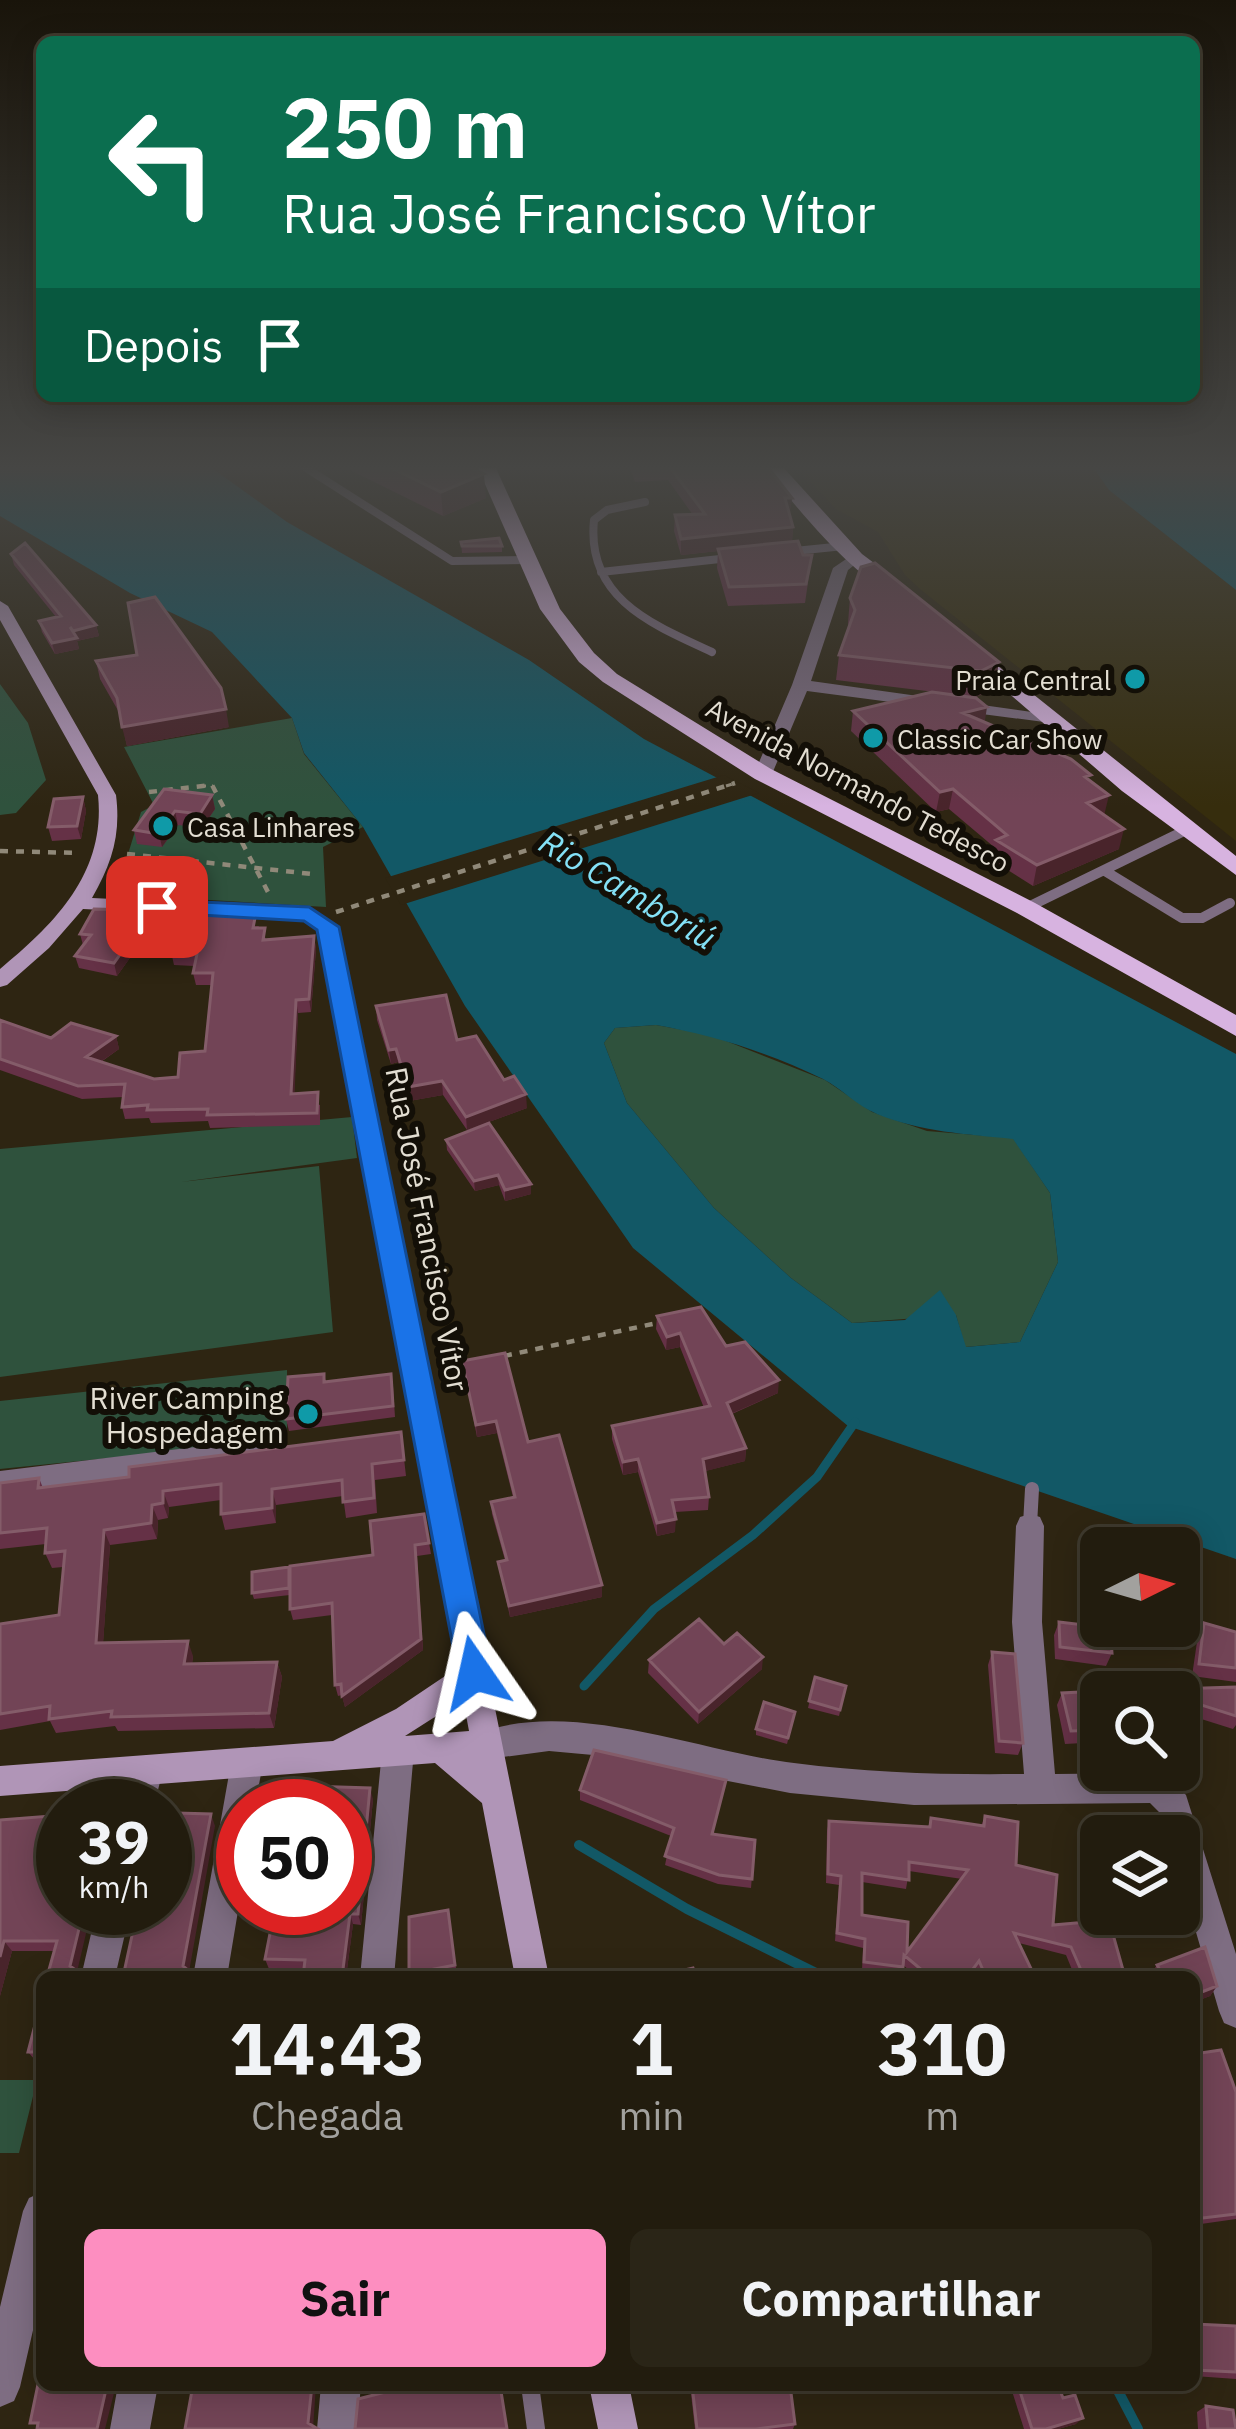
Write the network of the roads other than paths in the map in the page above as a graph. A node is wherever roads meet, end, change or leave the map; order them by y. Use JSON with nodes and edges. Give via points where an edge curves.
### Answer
{"nodes":[{"id":1,"x":536,"y":579,"type":"edge"},
{"id":2,"x":605,"y":579,"type":"edge"},
{"id":3,"x":838,"y":579,"type":"edge"},
{"id":4,"x":883,"y":579,"type":"edge"},
{"id":5,"x":910,"y":601,"type":"edge"},
{"id":6,"x":0,"y":606,"type":"edge"},
{"id":7,"x":952,"y":636,"type":"edge"},
{"id":8,"x":712,"y":652,"type":"dead end"},
{"id":9,"x":801,"y":685,"type":"junction"},
{"id":10,"x":1053,"y":720,"type":"junction"},
{"id":11,"x":755,"y":777,"type":"junction"},
{"id":12,"x":1186,"y":830,"type":"junction"},
{"id":13,"x":1236,"y":868,"type":"edge"},
{"id":14,"x":1105,"y":871,"type":"junction"},
{"id":15,"x":78,"y":903,"type":"junction"},
{"id":16,"x":1230,"y":903,"type":"dead end"},
{"id":17,"x":1026,"y":908,"type":"junction"},
{"id":18,"x":0,"y":980,"type":"edge"},
{"id":19,"x":1236,"y":1027,"type":"edge"},
{"id":20,"x":285,"y":1447,"type":"edge"},
{"id":21,"x":0,"y":1483,"type":"edge"},
{"id":22,"x":1032,"y":1489,"type":"dead end"},
{"id":23,"x":1030,"y":1526,"type":"joint"},
{"id":24,"x":475,"y":1673,"type":"junction"},
{"id":25,"x":488,"y":1744,"type":"junction"},
{"id":26,"x":441,"y":1748,"type":"junction"},
{"id":27,"x":398,"y":1751,"type":"junction"},
{"id":28,"x":332,"y":1756,"type":"junction"},
{"id":29,"x":247,"y":1763,"type":"junction"},
{"id":30,"x":147,"y":1770,"type":"junction"},
{"id":31,"x":145,"y":1779,"type":"edge"},
{"id":32,"x":0,"y":1781,"type":"edge"},
{"id":33,"x":1041,"y":1789,"type":"junction"},
{"id":34,"x":498,"y":1796,"type":"junction"},
{"id":35,"x":108,"y":1935,"type":"edge"},
{"id":36,"x":99,"y":1971,"type":"edge"},
{"id":37,"x":211,"y":1971,"type":"edge"},
{"id":38,"x":378,"y":1971,"type":"edge"},
{"id":39,"x":531,"y":1971,"type":"edge"},
{"id":40,"x":1234,"y":1998,"type":"edge"},
{"id":41,"x":36,"y":2236,"type":"edge"},
{"id":42,"x":0,"y":2387,"type":"edge"},
{"id":43,"x":137,"y":2391,"type":"edge"},
{"id":44,"x":340,"y":2391,"type":"edge"},
{"id":45,"x":531,"y":2391,"type":"edge"},
{"id":46,"x":610,"y":2391,"type":"edge"},
{"id":47,"x":130,"y":2429,"type":"edge"},
{"id":48,"x":337,"y":2429,"type":"edge"},
{"id":49,"x":536,"y":2429,"type":"edge"},
{"id":50,"x":617,"y":2429,"type":"edge"}],
"edges":[{"from":1,"to":11,"type":"main road","name":"Avenida Normando Tedesco","via":[[560,628],[590,663]]},
{"from":2,"to":8,"type":"lane","via":[[637,614]]},
{"from":3,"to":9,"type":"street"},
{"from":4,"to":5,"type":"main road"},
{"from":6,"to":15,"type":"main road","via":[[107,795],[112,828]]},
{"from":7,"to":10,"type":"main road"},
{"from":9,"to":10,"type":"street"},
{"from":9,"to":11,"type":"street"},
{"from":10,"to":12,"type":"main road"},
{"from":11,"to":17,"type":"main road","name":"Avenida Normando Tedesco"},
{"from":12,"to":13,"type":"main road"},
{"from":12,"to":14,"type":"lane"},
{"from":14,"to":16,"type":"lane","via":[[1182,918]]},
{"from":14,"to":17,"type":"lane"},
{"from":15,"to":18,"type":"main road"},
{"from":15,"to":24,"type":"main road","name":"Rua José Francisco Vítor","via":[[309,914],[328,927],[416,1375],[415,1431]]},
{"from":17,"to":19,"type":"main road","name":"Avenida Normando Tedesco"},
{"from":20,"to":21,"type":"street"},
{"from":22,"to":23,"type":"lane"},
{"from":23,"to":33,"type":"street","via":[[1028,1657]]},
{"from":24,"to":25,"type":"main road","name":"Rua José Francisco Vítor"},
{"from":24,"to":28,"type":"main road"},
{"from":25,"to":26,"type":"main road"},
{"from":25,"to":33,"type":"street","via":[[549,1736],[845,1786]]},
{"from":25,"to":34,"type":"main road","name":"Rua José Francisco Vítor"},
{"from":26,"to":27,"type":"main road"},
{"from":26,"to":34,"type":"main road"},
{"from":27,"to":28,"type":"main road"},
{"from":27,"to":38,"type":"street"},
{"from":28,"to":29,"type":"main road"},
{"from":29,"to":30,"type":"main road"},
{"from":29,"to":37,"type":"street"},
{"from":30,"to":31,"type":"street"},
{"from":30,"to":32,"type":"main road"},
{"from":33,"to":40,"type":"street","via":[[1166,1794]]},
{"from":34,"to":39,"type":"main road","name":"Rua José Francisco Vítor"},
{"from":35,"to":36,"type":"street"},
{"from":41,"to":42,"type":"street"},
{"from":43,"to":47,"type":"street"},
{"from":44,"to":48,"type":"street"},
{"from":45,"to":49,"type":"lane"},
{"from":46,"to":50,"type":"main road"}]}
